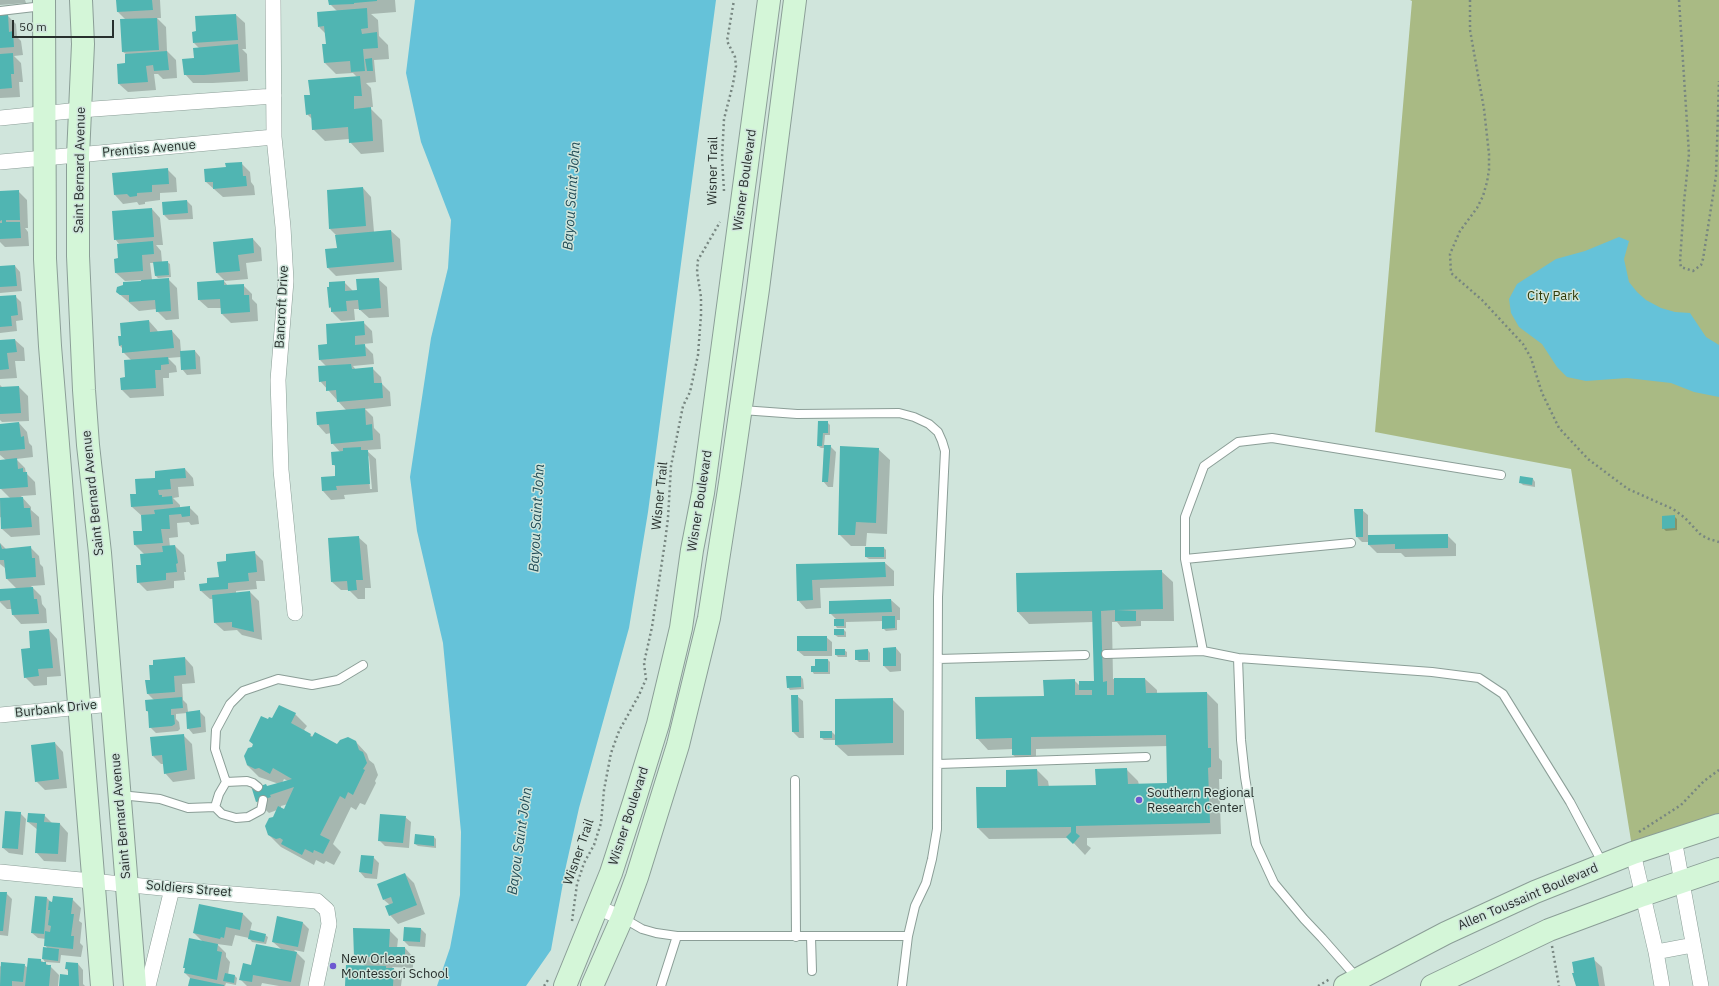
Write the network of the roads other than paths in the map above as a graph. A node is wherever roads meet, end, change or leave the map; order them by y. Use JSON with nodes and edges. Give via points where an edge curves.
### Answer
{"nodes":[{"id":1,"x":81,"y":0,"type":"edge"},
{"id":2,"x":273,"y":0,"type":"edge"},
{"id":3,"x":769,"y":0,"type":"edge"},
{"id":4,"x":795,"y":0,"type":"edge"},
{"id":5,"x":44,"y":3,"type":"edge"},
{"id":6,"x":0,"y":11,"type":"edge"},
{"id":7,"x":274,"y":96,"type":"junction"},
{"id":8,"x":80,"y":110,"type":"junction"},
{"id":9,"x":44,"y":114,"type":"junction"},
{"id":10,"x":0,"y":118,"type":"edge"},
{"id":11,"x":274,"y":137,"type":"junction"},
{"id":12,"x":78,"y":156,"type":"junction"},
{"id":13,"x":45,"y":158,"type":"junction"},
{"id":14,"x":0,"y":162,"type":"edge"},
{"id":15,"x":84,"y":390,"type":"junction"},
{"id":16,"x":53,"y":391,"type":"junction"},
{"id":17,"x":740,"y":410,"type":"junction"},
{"id":18,"x":1501,"y":474,"type":"dead end"},
{"id":19,"x":1351,"y":542,"type":"dead end"},
{"id":20,"x":1184,"y":559,"type":"junction"},
{"id":21,"x":295,"y":613,"type":"dead end"},
{"id":22,"x":1203,"y":651,"type":"junction"},
{"id":23,"x":1106,"y":654,"type":"dead end"},
{"id":24,"x":1085,"y":655,"type":"dead end"},
{"id":25,"x":1238,"y":658,"type":"junction"},
{"id":26,"x":938,"y":659,"type":"junction"},
{"id":27,"x":363,"y":665,"type":"dead end"},
{"id":28,"x":111,"y":704,"type":"junction"},
{"id":29,"x":80,"y":707,"type":"junction"},
{"id":30,"x":0,"y":715,"type":"edge"},
{"id":31,"x":1146,"y":757,"type":"dead end"},
{"id":32,"x":938,"y":764,"type":"junction"},
{"id":33,"x":795,"y":780,"type":"dead end"},
{"id":34,"x":226,"y":782,"type":"junction"},
{"id":35,"x":258,"y":787,"type":"dead end"},
{"id":36,"x":119,"y":795,"type":"junction"},
{"id":37,"x":87,"y":797,"type":"junction"},
{"id":38,"x":263,"y":800,"type":"dead end"},
{"id":39,"x":215,"y":807,"type":"junction"},
{"id":40,"x":1719,"y":825,"type":"edge"},
{"id":41,"x":1674,"y":839,"type":"junction"},
{"id":42,"x":1633,"y":853,"type":"junction"},
{"id":43,"x":1604,"y":865,"type":"junction"},
{"id":44,"x":1719,"y":869,"type":"edge"},
{"id":45,"x":0,"y":872,"type":"edge"},
{"id":46,"x":94,"y":880,"type":"junction"},
{"id":47,"x":1683,"y":881,"type":"junction"},
{"id":48,"x":127,"y":884,"type":"junction"},
{"id":49,"x":172,"y":889,"type":"junction"},
{"id":50,"x":1643,"y":895,"type":"junction"},
{"id":51,"x":597,"y":907,"type":"junction"},
{"id":52,"x":622,"y":918,"type":"junction"},
{"id":53,"x":677,"y":936,"type":"junction"},
{"id":54,"x":908,"y":936,"type":"junction"},
{"id":55,"x":796,"y":937,"type":"junction"},
{"id":56,"x":811,"y":937,"type":"junction"},
{"id":57,"x":1693,"y":945,"type":"junction"},
{"id":58,"x":1656,"y":952,"type":"junction"},
{"id":59,"x":812,"y":971,"type":"dead end"},
{"id":60,"x":558,"y":980,"type":"edge"},
{"id":61,"x":1442,"y":983,"type":"edge"},
{"id":62,"x":1355,"y":984,"type":"edge"},
{"id":63,"x":102,"y":986,"type":"edge"},
{"id":64,"x":135,"y":986,"type":"edge"},
{"id":65,"x":148,"y":986,"type":"edge"},
{"id":66,"x":316,"y":986,"type":"edge"},
{"id":67,"x":592,"y":986,"type":"edge"},
{"id":68,"x":661,"y":986,"type":"edge"},
{"id":69,"x":902,"y":986,"type":"edge"},
{"id":70,"x":1662,"y":986,"type":"edge"},
{"id":71,"x":1701,"y":986,"type":"edge"}],
"edges":[{"from":1,"to":8,"type":"main road","name":"Saint Bernard Avenue","via":[[84,44]]},
{"from":2,"to":7,"type":"street","name":"Bancroft Drive"},
{"from":3,"to":51,"type":"main road","name":"Wisner Boulevard","via":[[703,492],[680,628],[654,738],[613,866]]},
{"from":4,"to":17,"type":"main road","name":"Wisner Boulevard"},
{"from":5,"to":6,"type":"lane"},
{"from":5,"to":9,"type":"main road"},
{"from":7,"to":8,"type":"street"},
{"from":7,"to":11,"type":"street","name":"Bancroft Drive"},
{"from":8,"to":9,"type":"street"},
{"from":8,"to":12,"type":"main road","name":"Saint Bernard Avenue"},
{"from":9,"to":10,"type":"street"},
{"from":9,"to":13,"type":"main road"},
{"from":11,"to":12,"type":"street","name":"Prentiss Avenue"},
{"from":11,"to":21,"type":"street","name":"Bancroft Drive","via":[[286,281],[278,380],[281,470]]},
{"from":12,"to":13,"type":"street","name":"Prentiss Avenue"},
{"from":12,"to":15,"type":"main road","name":"Saint Bernard Avenue","via":[[78,256]]},
{"from":13,"to":14,"type":"street","name":"Prentiss Avenue"},
{"from":13,"to":16,"type":"main road","via":[[45,259]]},
{"from":15,"to":16,"type":"main road"},
{"from":15,"to":28,"type":"main road","name":"Saint Bernard Avenue"},
{"from":16,"to":29,"type":"main road"},
{"from":17,"to":26,"type":"lane","via":[[797,414],[899,413],[929,424],[938,432],[946,451],[938,598]]},
{"from":17,"to":52,"type":"main road","name":"Wisner Boulevard","via":[[709,618],[678,745]]},
{"from":18,"to":20,"type":"lane","via":[[1272,438],[1238,442],[1204,466],[1185,517]]},
{"from":19,"to":20,"type":"lane"},
{"from":20,"to":22,"type":"lane"},
{"from":22,"to":23,"type":"lane"},
{"from":22,"to":25,"type":"lane"},
{"from":24,"to":26,"type":"lane"},
{"from":25,"to":43,"type":"lane","via":[[1432,672],[1479,678],[1503,694],[1570,802]]},
{"from":25,"to":62,"type":"lane","via":[[1241,740],[1256,844],[1274,883],[1322,938]]},
{"from":26,"to":32,"type":"lane"},
{"from":27,"to":34,"type":"lane","via":[[338,680],[312,685],[278,679],[243,691],[230,704],[216,730],[215,749]]},
{"from":28,"to":29,"type":"street","name":"Burbank Drive"},
{"from":28,"to":36,"type":"main road","name":"Saint Bernard Avenue"},
{"from":29,"to":30,"type":"street","name":"Burbank Drive"},
{"from":29,"to":37,"type":"main road"},
{"from":31,"to":32,"type":"lane"},
{"from":32,"to":54,"type":"lane","via":[[937,829],[932,859],[926,883],[915,906]]},
{"from":33,"to":55,"type":"lane"},
{"from":34,"to":35,"type":"lane","via":[[247,781]]},
{"from":34,"to":39,"type":"lane"},
{"from":36,"to":37,"type":"main road"},
{"from":36,"to":39,"type":"lane","via":[[160,799],[188,808]]},
{"from":36,"to":48,"type":"main road","name":"Saint Bernard Avenue"},
{"from":37,"to":46,"type":"main road"},
{"from":38,"to":39,"type":"lane","via":[[261,810],[248,817],[236,818],[222,814]]},
{"from":40,"to":41,"type":"main road","name":"Allen Toussaint Boulevard"},
{"from":41,"to":42,"type":"main road","name":"Allen Toussaint Boulevard"},
{"from":41,"to":47,"type":"street"},
{"from":42,"to":43,"type":"main road","name":"Allen Toussaint Boulevard"},
{"from":42,"to":50,"type":"street"},
{"from":43,"to":62,"type":"main road","name":"Allen Toussaint Boulevard","via":[[1535,892],[1446,933]]},
{"from":44,"to":47,"type":"main road"},
{"from":45,"to":46,"type":"street","name":"Soldiers Street"},
{"from":46,"to":48,"type":"street","name":"Soldiers Street"},
{"from":46,"to":63,"type":"main road"},
{"from":47,"to":50,"type":"main road"},
{"from":47,"to":57,"type":"street"},
{"from":48,"to":49,"type":"street","name":"Soldiers Street"},
{"from":48,"to":64,"type":"main road","name":"Saint Bernard Avenue"},
{"from":49,"to":65,"type":"street"},
{"from":49,"to":66,"type":"street","name":"Soldiers Street","via":[[317,901],[326,910],[329,924]]},
{"from":50,"to":58,"type":"street"},
{"from":50,"to":61,"type":"main road","via":[[1549,930]]},
{"from":51,"to":52,"type":"street"},
{"from":51,"to":60,"type":"main road","name":"Wisner Boulevard"},
{"from":52,"to":53,"type":"lane","via":[[642,929]]},
{"from":52,"to":67,"type":"main road","name":"Wisner Boulevard"},
{"from":53,"to":55,"type":"lane"},
{"from":53,"to":68,"type":"lane"},
{"from":54,"to":56,"type":"lane"},
{"from":54,"to":69,"type":"lane"},
{"from":55,"to":56,"type":"lane"},
{"from":56,"to":59,"type":"lane"},
{"from":57,"to":58,"type":"street"},
{"from":57,"to":71,"type":"street"},
{"from":58,"to":70,"type":"street"}]}
